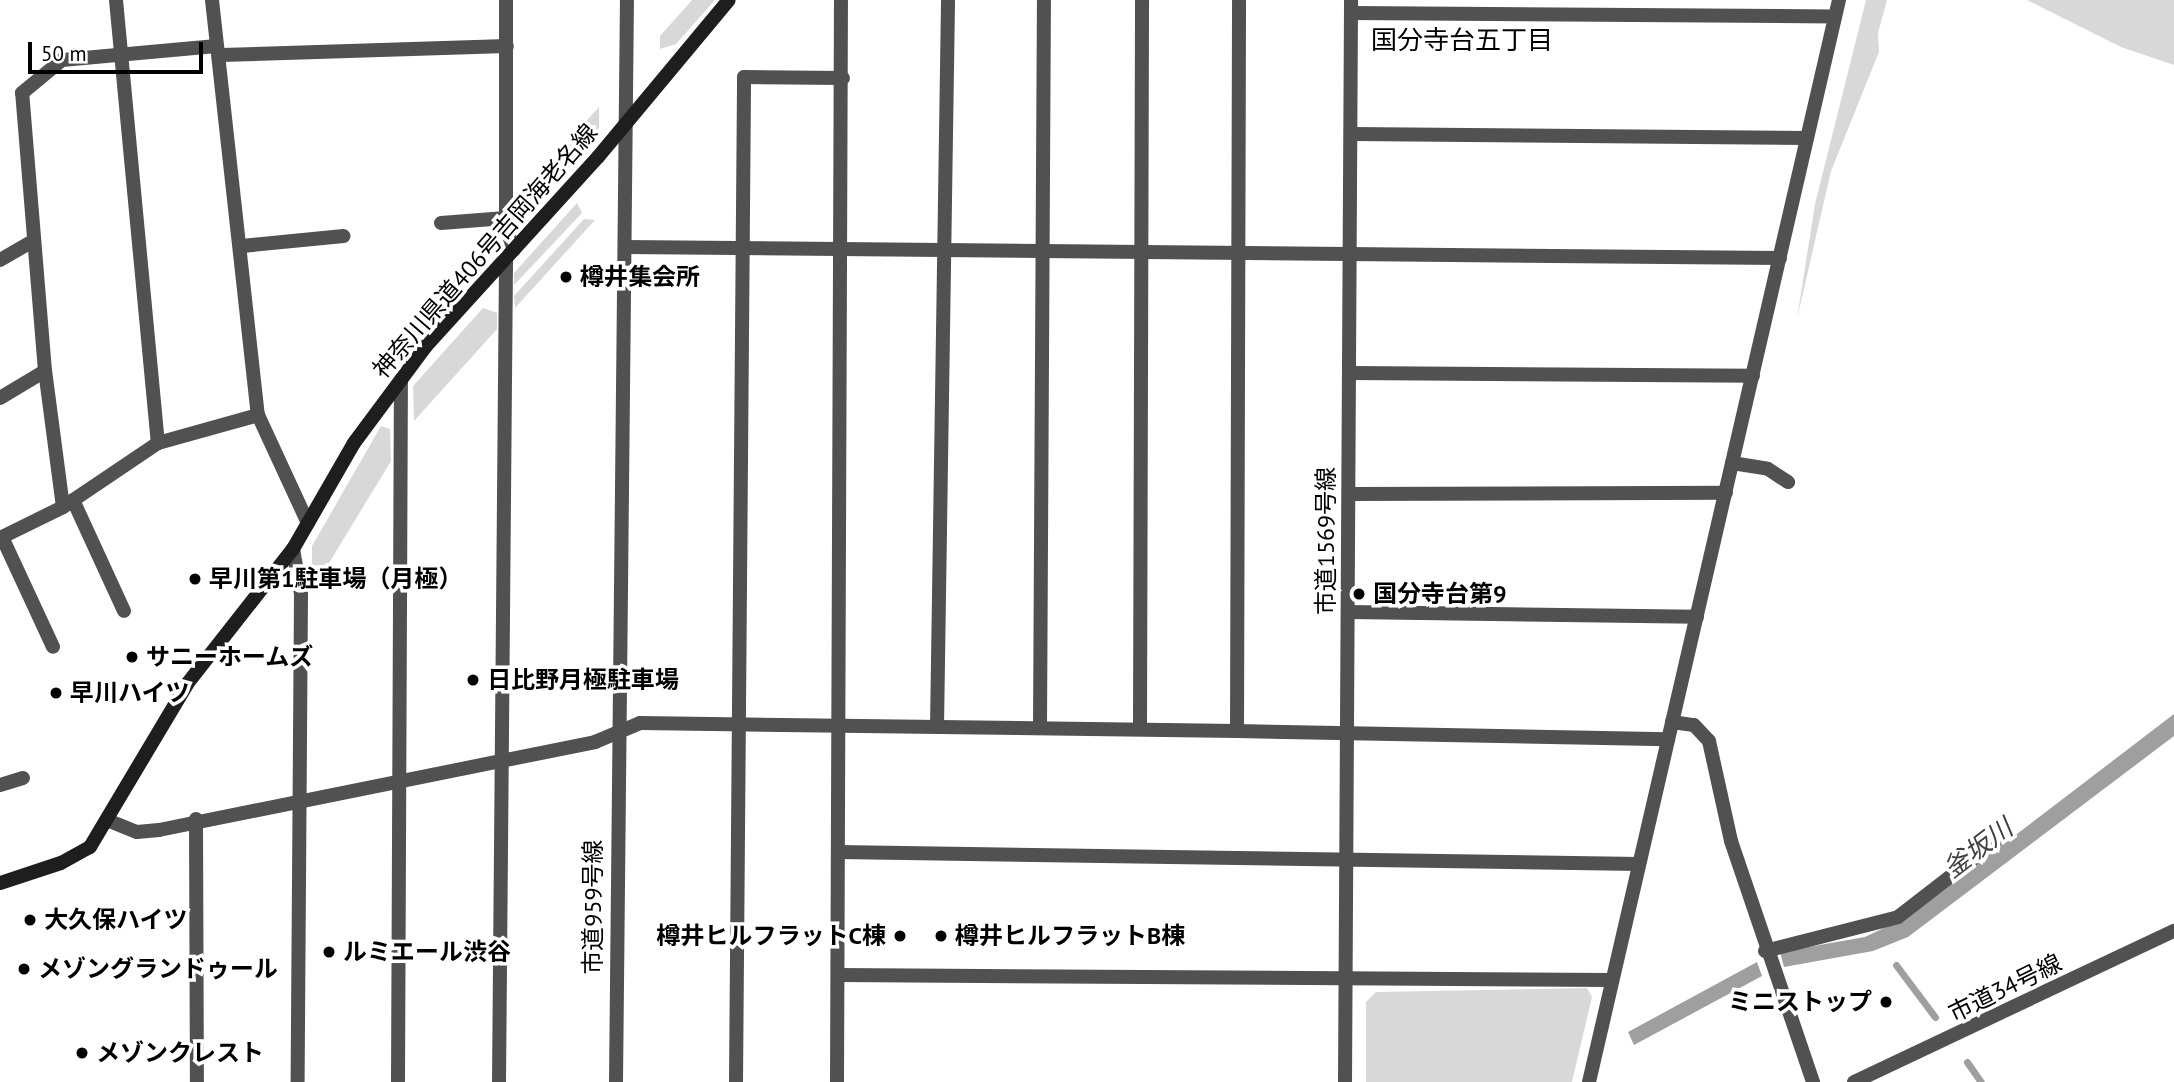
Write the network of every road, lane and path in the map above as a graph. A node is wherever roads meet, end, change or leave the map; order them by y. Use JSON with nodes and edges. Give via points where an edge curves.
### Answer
{"nodes":[{"id":1,"x":116,"y":0,"type":"edge"},
{"id":2,"x":212,"y":0,"type":"edge"},
{"id":3,"x":506,"y":0,"type":"edge"},
{"id":4,"x":627,"y":0,"type":"edge"},
{"id":5,"x":729,"y":0,"type":"edge"},
{"id":6,"x":841,"y":0,"type":"edge"},
{"id":7,"x":948,"y":0,"type":"edge"},
{"id":8,"x":1044,"y":0,"type":"edge"},
{"id":9,"x":1142,"y":0,"type":"edge"},
{"id":10,"x":1239,"y":0,"type":"edge"},
{"id":11,"x":1839,"y":0,"type":"edge"},
{"id":12,"x":1351,"y":6,"type":"edge"},
{"id":13,"x":1835,"y":16,"type":"junction"},
{"id":14,"x":507,"y":46,"type":"junction"},
{"id":15,"x":218,"y":50,"type":"junction"},
{"id":16,"x":120,"y":54,"type":"junction"},
{"id":17,"x":843,"y":78,"type":"junction"},
{"id":18,"x":627,"y":123,"type":"junction"},
{"id":19,"x":1352,"y":134,"type":"junction"},
{"id":20,"x":1807,"y":138,"type":"junction"},
{"id":21,"x":506,"y":218,"type":"junction"},
{"id":22,"x":441,"y":223,"type":"dead end"},
{"id":23,"x":344,"y":236,"type":"dead end"},
{"id":24,"x":34,"y":240,"type":"junction"},
{"id":25,"x":242,"y":246,"type":"junction"},
{"id":26,"x":743,"y":246,"type":"junction"},
{"id":27,"x":625,"y":247,"type":"junction"},
{"id":28,"x":842,"y":248,"type":"junction"},
{"id":29,"x":943,"y":248,"type":"junction"},
{"id":30,"x":1045,"y":248,"type":"junction"},
{"id":31,"x":1144,"y":249,"type":"junction"},
{"id":32,"x":1241,"y":250,"type":"junction"},
{"id":33,"x":1351,"y":252,"type":"junction"},
{"id":34,"x":510,"y":255,"type":"junction"},
{"id":35,"x":1780,"y":258,"type":"junction"},
{"id":36,"x":0,"y":260,"type":"edge"},
{"id":37,"x":45,"y":371,"type":"junction"},
{"id":38,"x":1350,"y":373,"type":"junction"},
{"id":39,"x":1753,"y":376,"type":"junction"},
{"id":40,"x":401,"y":380,"type":"junction"},
{"id":41,"x":0,"y":398,"type":"edge"},
{"id":42,"x":258,"y":415,"type":"junction"},
{"id":43,"x":158,"y":443,"type":"junction"},
{"id":44,"x":1732,"y":463,"type":"junction"},
{"id":45,"x":1788,"y":482,"type":"dead end"},
{"id":46,"x":1726,"y":493,"type":"junction"},
{"id":47,"x":1349,"y":494,"type":"junction"},
{"id":48,"x":68,"y":503,"type":"junction"},
{"id":49,"x":308,"y":523,"type":"junction"},
{"id":50,"x":1,"y":537,"type":"edge"},
{"id":51,"x":293,"y":549,"type":"junction"},
{"id":52,"x":124,"y":611,"type":"dead end"},
{"id":53,"x":1349,"y":612,"type":"junction"},
{"id":54,"x":1697,"y":617,"type":"junction"},
{"id":55,"x":53,"y":647,"type":"dead end"},
{"id":56,"x":1672,"y":722,"type":"junction"},
{"id":57,"x":737,"y":724,"type":"junction"},
{"id":58,"x":838,"y":726,"type":"junction"},
{"id":59,"x":937,"y":727,"type":"junction"},
{"id":60,"x":1040,"y":728,"type":"junction"},
{"id":61,"x":1140,"y":729,"type":"junction"},
{"id":62,"x":1237,"y":731,"type":"junction"},
{"id":63,"x":617,"y":732,"type":"junction"},
{"id":64,"x":1348,"y":732,"type":"junction"},
{"id":65,"x":1668,"y":739,"type":"junction"},
{"id":66,"x":501,"y":760,"type":"junction"},
{"id":67,"x":23,"y":778,"type":"dead end"},
{"id":68,"x":400,"y":781,"type":"junction"},
{"id":69,"x":0,"y":785,"type":"edge"},
{"id":70,"x":298,"y":799,"type":"junction"},
{"id":71,"x":196,"y":819,"type":"junction"},
{"id":72,"x":107,"y":820,"type":"junction"},
{"id":73,"x":2000,"y":838,"type":"dead end"},
{"id":74,"x":838,"y":852,"type":"junction"},
{"id":75,"x":1347,"y":860,"type":"junction"},
{"id":76,"x":1639,"y":864,"type":"junction"},
{"id":77,"x":0,"y":883,"type":"edge"},
{"id":78,"x":2174,"y":932,"type":"edge"},
{"id":79,"x":1765,"y":951,"type":"junction"},
{"id":80,"x":838,"y":975,"type":"junction"},
{"id":81,"x":1345,"y":980,"type":"junction"},
{"id":82,"x":1611,"y":980,"type":"junction"},
{"id":83,"x":197,"y":1082,"type":"edge"},
{"id":84,"x":298,"y":1082,"type":"edge"},
{"id":85,"x":398,"y":1082,"type":"edge"},
{"id":86,"x":499,"y":1082,"type":"edge"},
{"id":87,"x":616,"y":1082,"type":"edge"},
{"id":88,"x":736,"y":1082,"type":"edge"},
{"id":89,"x":837,"y":1082,"type":"edge"},
{"id":90,"x":1345,"y":1082,"type":"edge"},
{"id":91,"x":1589,"y":1082,"type":"edge"},
{"id":92,"x":1813,"y":1082,"type":"edge"},
{"id":93,"x":1854,"y":1082,"type":"edge"}],
"edges":[{"from":1,"to":16,"type":"street"},
{"from":2,"to":15,"type":"street"},
{"from":3,"to":14,"type":"street"},
{"from":4,"to":18,"type":"street","name":"市道959号線"},
{"from":5,"to":18,"type":"main road","name":"神奈川県道406号吉岡海老名線"},
{"from":6,"to":17,"type":"street"},
{"from":7,"to":29,"type":"street"},
{"from":8,"to":30,"type":"street"},
{"from":9,"to":31,"type":"street"},
{"from":10,"to":32,"type":"street"},
{"from":11,"to":13,"type":"street"},
{"from":12,"to":13,"type":"street"},
{"from":12,"to":19,"type":"street","name":"市道1569号線"},
{"from":13,"to":20,"type":"street"},
{"from":14,"to":15,"type":"street"},
{"from":14,"to":21,"type":"street"},
{"from":15,"to":16,"type":"street"},
{"from":15,"to":25,"type":"street"},
{"from":16,"to":24,"type":"street","via":[[62,60],[22,93]]},
{"from":16,"to":43,"type":"street"},
{"from":17,"to":26,"type":"street","via":[[744,77]]},
{"from":17,"to":28,"type":"street"},
{"from":18,"to":27,"type":"street","name":"市道959号線"},
{"from":18,"to":34,"type":"main road","name":"神奈川県道406号吉岡海老名線"},
{"from":19,"to":20,"type":"street"},
{"from":19,"to":33,"type":"street","name":"市道1569号線"},
{"from":20,"to":35,"type":"street"},
{"from":21,"to":22,"type":"street"},
{"from":21,"to":34,"type":"street"},
{"from":23,"to":25,"type":"street"},
{"from":24,"to":36,"type":"street"},
{"from":24,"to":37,"type":"street"},
{"from":25,"to":42,"type":"street"},
{"from":26,"to":27,"type":"street"},
{"from":26,"to":28,"type":"street"},
{"from":26,"to":57,"type":"street"},
{"from":27,"to":63,"type":"street","name":"市道959号線"},
{"from":28,"to":29,"type":"street"},
{"from":28,"to":58,"type":"street"},
{"from":29,"to":30,"type":"street"},
{"from":29,"to":59,"type":"street"},
{"from":30,"to":31,"type":"street"},
{"from":30,"to":60,"type":"street"},
{"from":31,"to":32,"type":"street"},
{"from":31,"to":61,"type":"street"},
{"from":32,"to":33,"type":"street"},
{"from":32,"to":62,"type":"street"},
{"from":33,"to":35,"type":"street"},
{"from":33,"to":38,"type":"street","name":"市道1569号線"},
{"from":34,"to":40,"type":"main road","name":"神奈川県道406号吉岡海老名線","via":[[426,345]]},
{"from":34,"to":66,"type":"street"},
{"from":35,"to":39,"type":"street"},
{"from":37,"to":41,"type":"street"},
{"from":37,"to":48,"type":"street"},
{"from":38,"to":39,"type":"street"},
{"from":38,"to":47,"type":"street","name":"市道1569号線"},
{"from":39,"to":44,"type":"street"},
{"from":40,"to":49,"type":"main road","name":"神奈川県道406号吉岡海老名線","via":[[354,443]]},
{"from":40,"to":68,"type":"street"},
{"from":42,"to":43,"type":"street"},
{"from":42,"to":49,"type":"street"},
{"from":43,"to":48,"type":"street"},
{"from":44,"to":45,"type":"street","via":[[1768,469]]},
{"from":44,"to":46,"type":"street"},
{"from":46,"to":47,"type":"street"},
{"from":46,"to":54,"type":"street"},
{"from":47,"to":53,"type":"street","name":"市道1569号線"},
{"from":48,"to":50,"type":"street"},
{"from":48,"to":52,"type":"street"},
{"from":49,"to":51,"type":"main road","name":"神奈川県道406号吉岡海老名線"},
{"from":50,"to":55,"type":"street"},
{"from":51,"to":70,"type":"street","via":[[301,594]]},
{"from":51,"to":72,"type":"main road","name":"神奈川県道406号吉岡海老名線","via":[[187,684]]},
{"from":53,"to":54,"type":"street"},
{"from":53,"to":64,"type":"street","name":"市道1569号線"},
{"from":54,"to":56,"type":"street"},
{"from":56,"to":65,"type":"street"},
{"from":56,"to":79,"type":"street","via":[[1694,725],[1709,741],[1731,841]]},
{"from":57,"to":58,"type":"street"},
{"from":57,"to":63,"type":"street","via":[[640,723]]},
{"from":57,"to":88,"type":"street"},
{"from":58,"to":59,"type":"street"},
{"from":58,"to":74,"type":"street"},
{"from":59,"to":60,"type":"street"},
{"from":60,"to":61,"type":"street"},
{"from":61,"to":62,"type":"street"},
{"from":62,"to":64,"type":"street"},
{"from":63,"to":66,"type":"street","via":[[595,742]]},
{"from":63,"to":87,"type":"street","name":"市道959号線"},
{"from":64,"to":65,"type":"street"},
{"from":64,"to":75,"type":"street","name":"市道1569号線"},
{"from":65,"to":76,"type":"street"},
{"from":66,"to":68,"type":"street"},
{"from":66,"to":86,"type":"street"},
{"from":67,"to":69,"type":"street"},
{"from":68,"to":70,"type":"street"},
{"from":68,"to":85,"type":"street"},
{"from":70,"to":71,"type":"street"},
{"from":70,"to":84,"type":"street"},
{"from":71,"to":72,"type":"street","via":[[137,832]]},
{"from":71,"to":83,"type":"street"},
{"from":72,"to":77,"type":"main road","name":"神奈川県道406号吉岡海老名線","via":[[90,847],[78,855]]},
{"from":73,"to":79,"type":"street","via":[[1898,917]]},
{"from":74,"to":75,"type":"street"},
{"from":74,"to":80,"type":"street"},
{"from":75,"to":76,"type":"street"},
{"from":75,"to":81,"type":"street","name":"市道1569号線"},
{"from":76,"to":82,"type":"street"},
{"from":78,"to":93,"type":"street","name":"市道34号線"},
{"from":79,"to":92,"type":"street"},
{"from":80,"to":81,"type":"street"},
{"from":80,"to":89,"type":"street"},
{"from":81,"to":82,"type":"street"},
{"from":81,"to":90,"type":"street","name":"市道1569号線"},
{"from":82,"to":91,"type":"street"}]}
